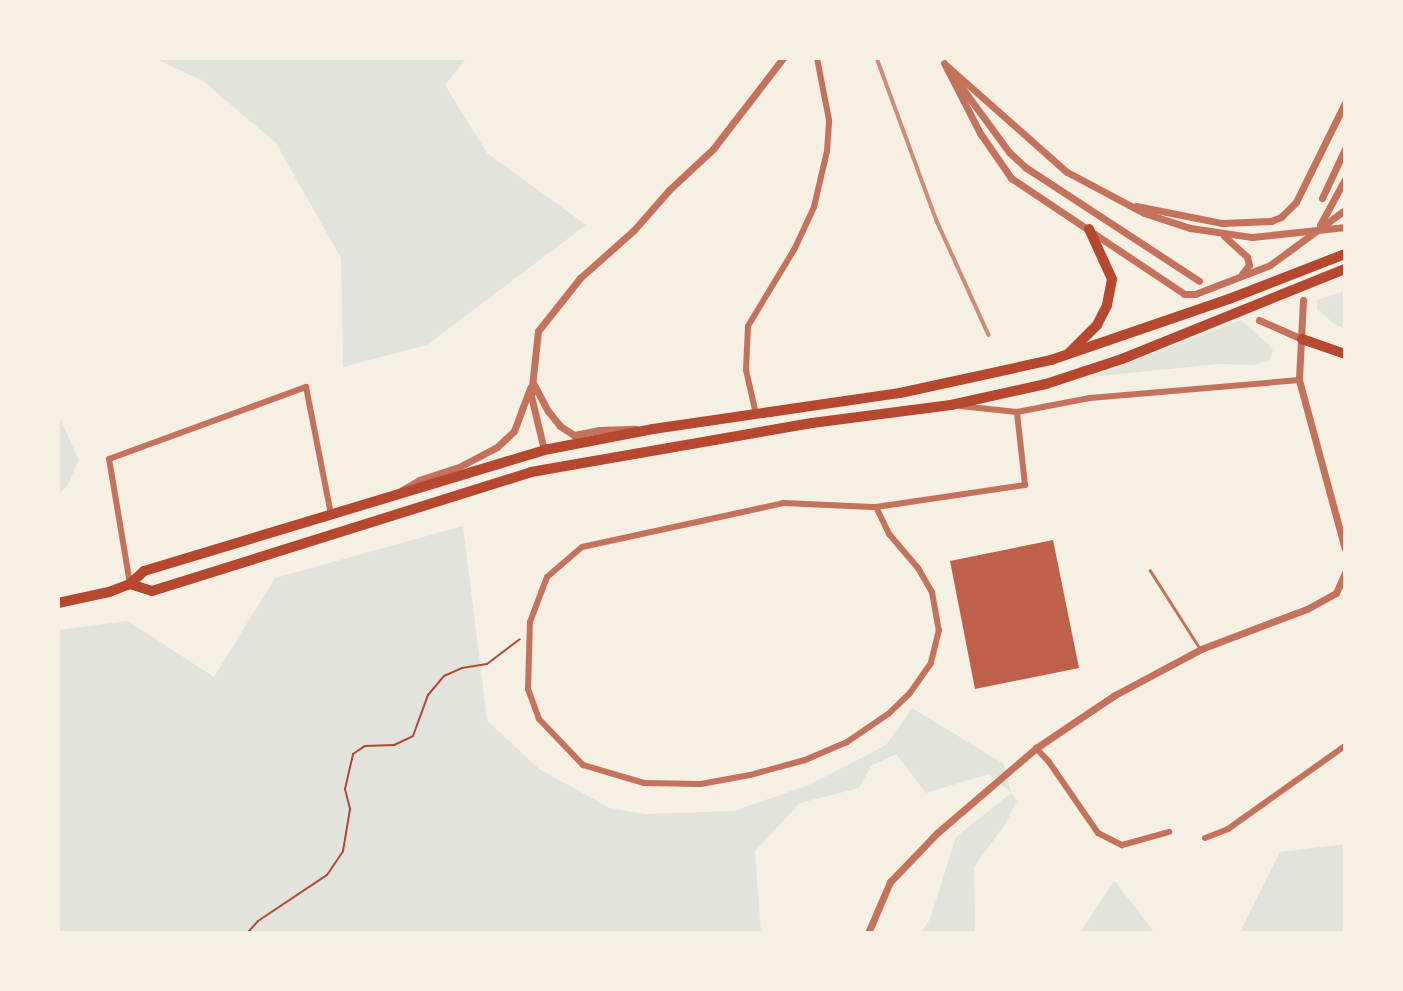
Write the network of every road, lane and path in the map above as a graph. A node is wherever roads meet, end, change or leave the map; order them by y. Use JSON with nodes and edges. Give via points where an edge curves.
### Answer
{"nodes":[{"id":1,"x":783,"y":58,"type":"edge"},
{"id":2,"x":817,"y":58,"type":"edge"},
{"id":3,"x":942,"y":60,"type":"edge"},
{"id":4,"x":1345,"y":103,"type":"edge"},
{"id":5,"x":1345,"y":149,"type":"edge"},
{"id":6,"x":1345,"y":178,"type":"edge"},
{"id":7,"x":1322,"y":198,"type":"dead end"},
{"id":8,"x":1128,"y":204,"type":"junction"},
{"id":9,"x":1345,"y":210,"type":"edge"},
{"id":10,"x":1345,"y":228,"type":"edge"},
{"id":11,"x":1089,"y":229,"type":"junction"},
{"id":12,"x":1316,"y":232,"type":"junction"},
{"id":13,"x":1221,"y":234,"type":"junction"},
{"id":14,"x":1345,"y":254,"type":"edge"},
{"id":15,"x":1345,"y":269,"type":"edge"},
{"id":16,"x":1239,"y":276,"type":"junction"},
{"id":17,"x":1199,"y":281,"type":"dead end"},
{"id":18,"x":1303,"y":300,"type":"dead end"},
{"id":19,"x":1259,"y":320,"type":"dead end"},
{"id":20,"x":1302,"y":339,"type":"junction"},
{"id":21,"x":1345,"y":348,"type":"edge"},
{"id":22,"x":1345,"y":354,"type":"edge"},
{"id":23,"x":1067,"y":355,"type":"junction"},
{"id":24,"x":1299,"y":380,"type":"junction"},
{"id":25,"x":532,"y":381,"type":"junction"},
{"id":26,"x":951,"y":405,"type":"junction"},
{"id":27,"x":1017,"y":412,"type":"junction"},
{"id":28,"x":756,"y":414,"type":"junction"},
{"id":29,"x":653,"y":429,"type":"junction"},
{"id":30,"x":544,"y":450,"type":"junction"},
{"id":31,"x":549,"y":468,"type":"junction"},
{"id":32,"x":393,"y":495,"type":"junction"},
{"id":33,"x":876,"y":507,"type":"junction"},
{"id":34,"x":331,"y":514,"type":"junction"},
{"id":35,"x":1345,"y":548,"type":"edge"},
{"id":36,"x":1150,"y":570,"type":"dead end"},
{"id":37,"x":1345,"y":573,"type":"edge"},
{"id":38,"x":130,"y":584,"type":"junction"},
{"id":39,"x":58,"y":603,"type":"edge"},
{"id":40,"x":530,"y":628,"type":"junction"},
{"id":41,"x":1201,"y":649,"type":"junction"},
{"id":42,"x":1345,"y":746,"type":"edge"},
{"id":43,"x":1036,"y":748,"type":"junction"},
{"id":44,"x":1169,"y":832,"type":"dead end"},
{"id":45,"x":1205,"y":838,"type":"dead end"},
{"id":46,"x":247,"y":933,"type":"edge"},
{"id":47,"x":868,"y":933,"type":"edge"}],
"edges":[{"from":1,"to":25,"type":"street","via":[[713,149],[580,278],[538,331]]},
{"from":2,"to":28,"type":"street","via":[[829,120],[827,151],[814,207],[748,326],[746,370]]},
{"from":3,"to":8,"type":"street","via":[[1067,172]]},
{"from":3,"to":11,"type":"street","via":[[980,133],[1011,178]]},
{"from":3,"to":17,"type":"street","via":[[1025,167]]},
{"from":4,"to":8,"type":"street","via":[[1296,202],[1281,217],[1223,223]]},
{"from":5,"to":7,"type":"street"},
{"from":6,"to":12,"type":"street"},
{"from":8,"to":13,"type":"street","via":[[1190,228]]},
{"from":9,"to":12,"type":"street"},
{"from":10,"to":12,"type":"street"},
{"from":11,"to":16,"type":"street","via":[[1184,294]]},
{"from":11,"to":23,"type":"main road","via":[[1112,279],[1097,325]]},
{"from":12,"to":13,"type":"street","via":[[1252,237]]},
{"from":12,"to":16,"type":"street","via":[[1280,259]]},
{"from":13,"to":16,"type":"street","via":[[1247,257],[1249,265]]},
{"from":14,"to":23,"type":"main road"},
{"from":15,"to":26,"type":"main road","via":[[1122,359],[1046,384]]},
{"from":18,"to":20,"type":"street"},
{"from":19,"to":20,"type":"street"},
{"from":20,"to":21,"type":"main road"},
{"from":20,"to":22,"type":"main road"},
{"from":20,"to":24,"type":"street"},
{"from":23,"to":28,"type":"main road","via":[[900,393]]},
{"from":24,"to":27,"type":"street","via":[[1090,398]]},
{"from":24,"to":35,"type":"street"},
{"from":25,"to":29,"type":"street","via":[[548,411],[574,435]]},
{"from":25,"to":30,"type":"street","via":[[531,396]]},
{"from":25,"to":32,"type":"street","via":[[513,431],[497,447]]},
{"from":26,"to":27,"type":"street"},
{"from":26,"to":31,"type":"main road"},
{"from":27,"to":33,"type":"street","via":[[1025,485]]},
{"from":28,"to":29,"type":"main road"},
{"from":29,"to":30,"type":"main road"},
{"from":30,"to":31,"type":"main road"},
{"from":30,"to":32,"type":"main road"},
{"from":31,"to":38,"type":"main road","via":[[152,591]]},
{"from":32,"to":34,"type":"main road"},
{"from":33,"to":40,"type":"street","via":[[783,503],[582,547],[547,577]]},
{"from":33,"to":40,"type":"street","via":[[889,534],[932,592],[939,630],[931,663],[910,693],[888,713],[847,741],[805,760],[701,784],[644,783],[583,765],[539,719],[528,689]]},
{"from":34,"to":38,"type":"main road","via":[[145,571]]},
{"from":34,"to":38,"type":"street","via":[[306,387],[109,459]]},
{"from":36,"to":41,"type":"lane"},
{"from":37,"to":41,"type":"street","via":[[1336,593],[1307,609]]},
{"from":38,"to":39,"type":"main road"},
{"from":40,"to":46,"type":"path","via":[[511,648],[487,663],[444,676],[428,695],[413,736],[394,744],[365,746],[353,754],[345,789],[350,809],[343,852],[327,875]]},
{"from":41,"to":43,"type":"street","via":[[1115,695]]},
{"from":42,"to":45,"type":"street","via":[[1228,830]]},
{"from":43,"to":44,"type":"street","via":[[1098,833],[1122,845]]},
{"from":43,"to":47,"type":"street","via":[[937,832],[890,882]]}]}
